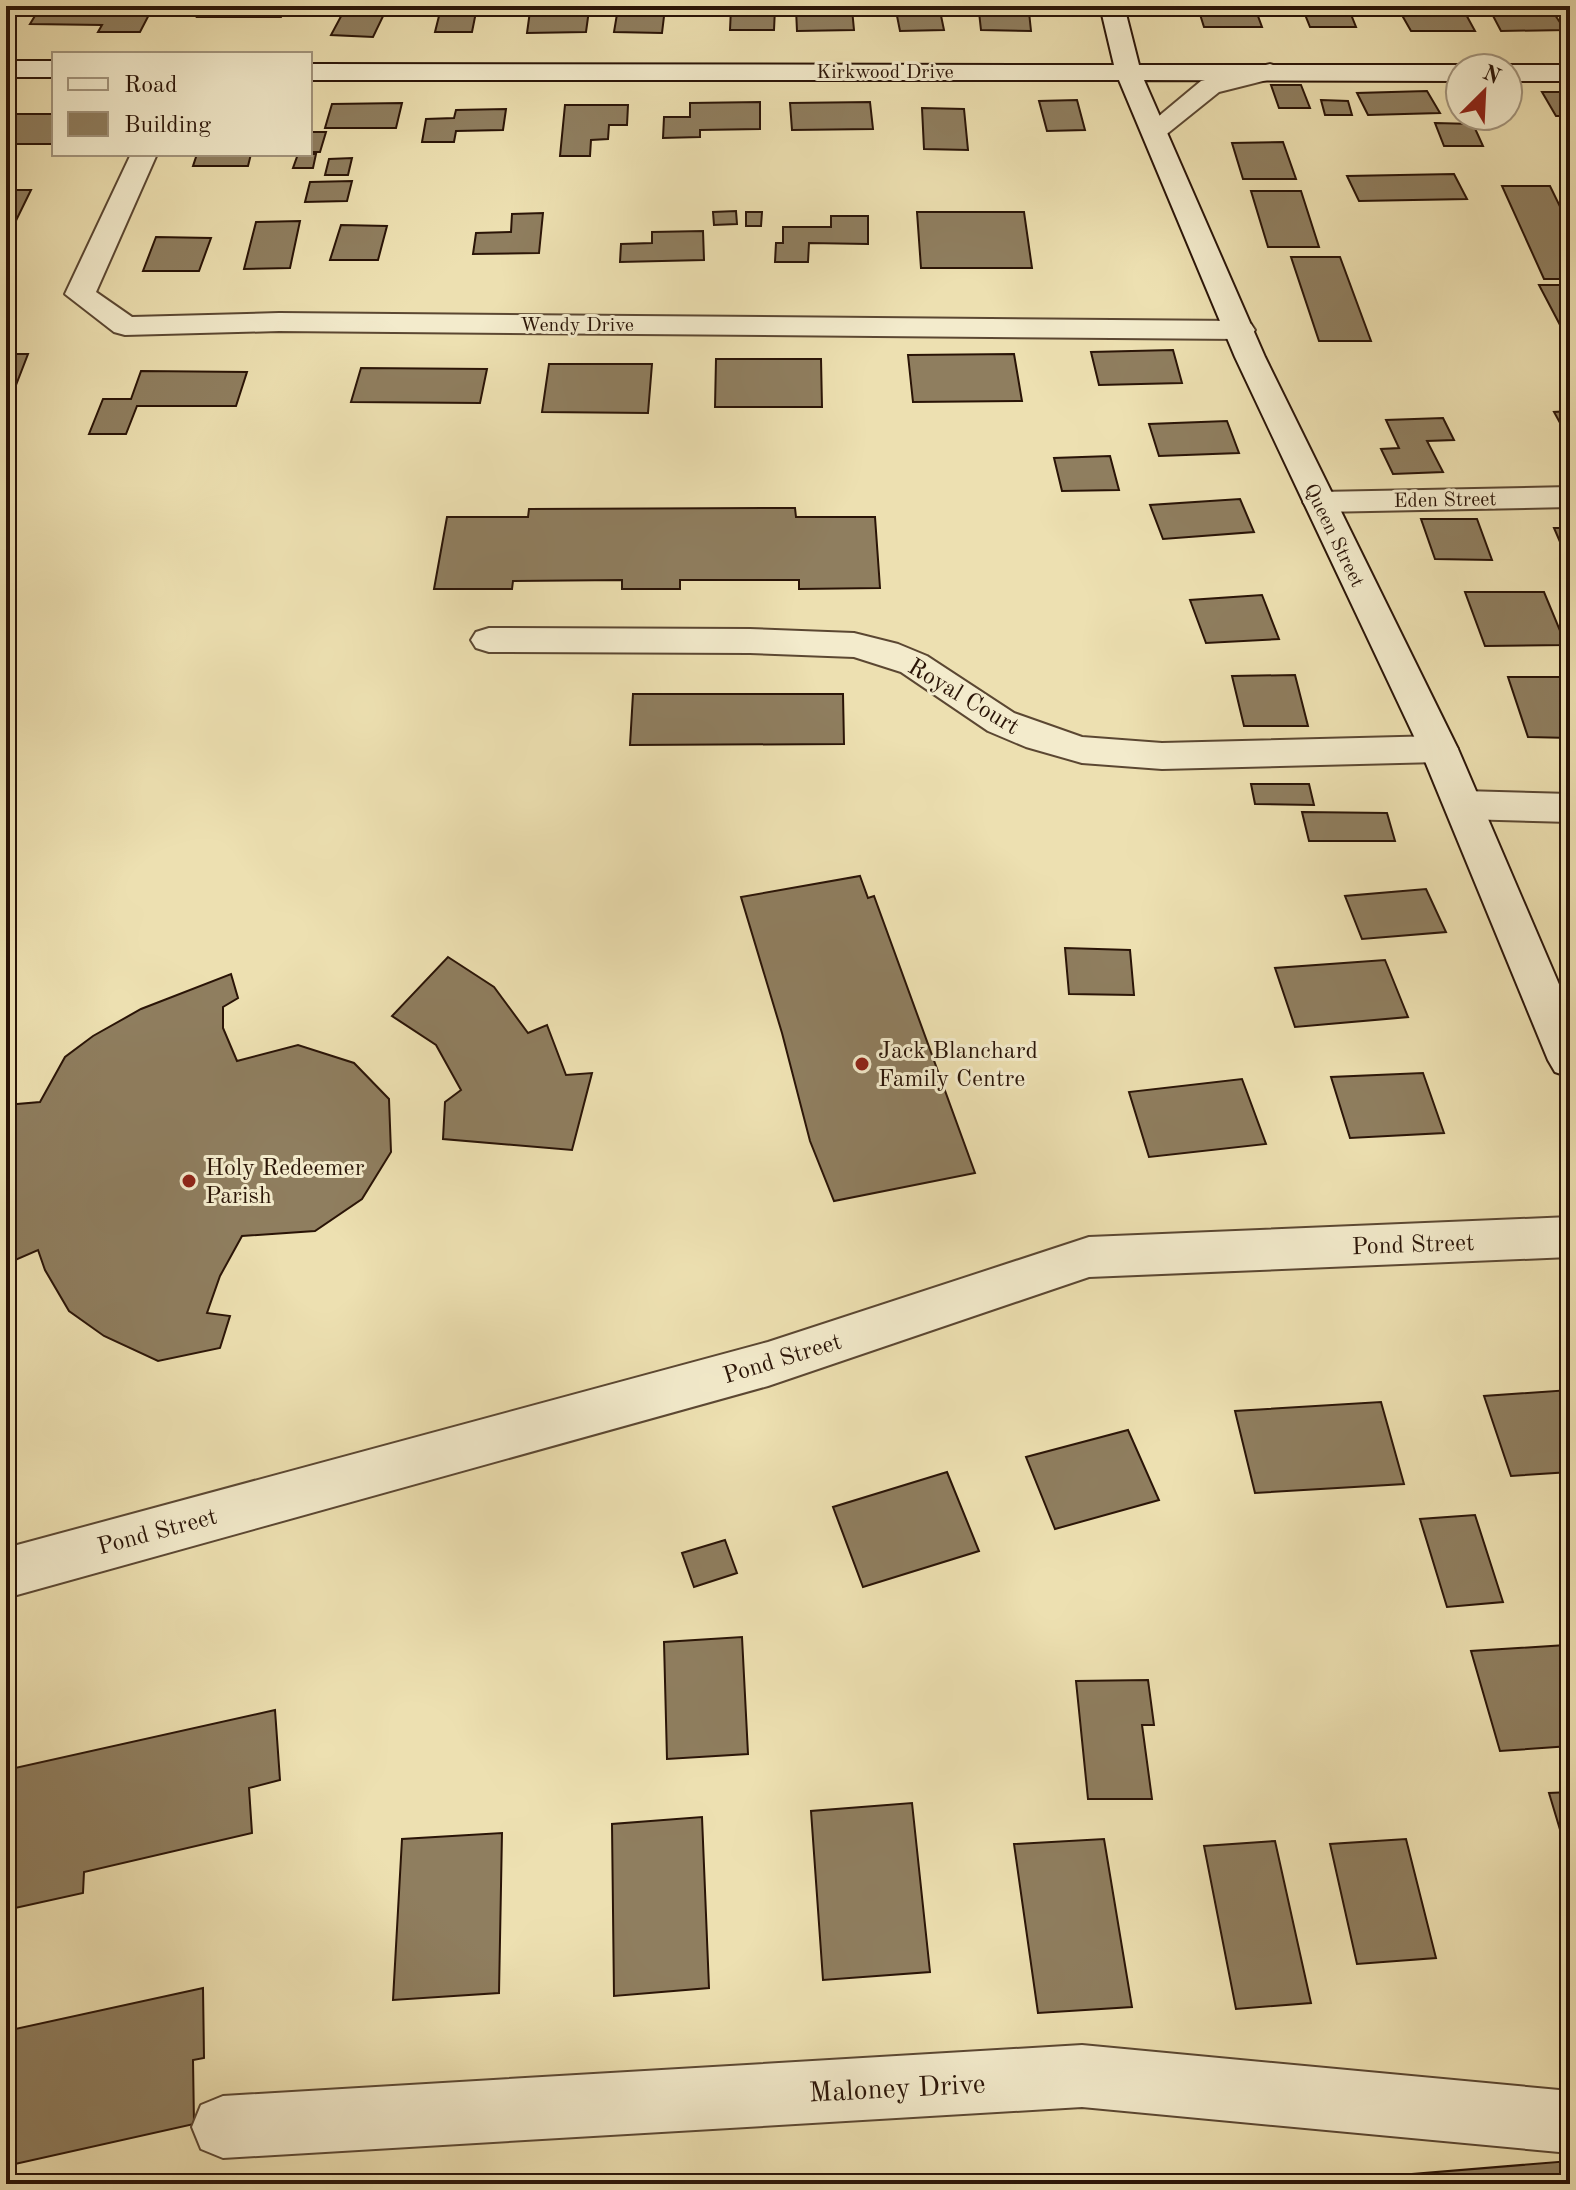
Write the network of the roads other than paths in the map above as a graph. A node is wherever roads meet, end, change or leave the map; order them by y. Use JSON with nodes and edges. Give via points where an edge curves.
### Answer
{"nodes":[{"id":1,"x":1112,"y":6,"type":"edge"},
{"id":2,"x":6,"y":69,"type":"edge"},
{"id":3,"x":52,"y":69,"type":"edge"},
{"id":4,"x":312,"y":72,"type":"edge"},
{"id":5,"x":1128,"y":72,"type":"junction"},
{"id":6,"x":1270,"y":72,"type":"junction"},
{"id":7,"x":1444,"y":73,"type":"edge"},
{"id":8,"x":1524,"y":73,"type":"edge"},
{"id":9,"x":1570,"y":73,"type":"edge"},
{"id":10,"x":1154,"y":131,"type":"junction"},
{"id":11,"x":143,"y":156,"type":"edge"},
{"id":12,"x":1240,"y":330,"type":"junction"},
{"id":13,"x":1570,"y":497,"type":"edge"},
{"id":14,"x":1320,"y":502,"type":"junction"},
{"id":15,"x":489,"y":640,"type":"dead end"},
{"id":16,"x":1439,"y":749,"type":"junction"},
{"id":17,"x":1463,"y":805,"type":"junction"},
{"id":18,"x":1570,"y":808,"type":"edge"},
{"id":19,"x":1570,"y":1060,"type":"edge"},
{"id":20,"x":1570,"y":1237,"type":"edge"},
{"id":21,"x":6,"y":1573,"type":"edge"},
{"id":22,"x":1570,"y":2122,"type":"edge"},
{"id":23,"x":223,"y":2127,"type":"dead end"}],
"edges":[{"from":1,"to":5,"type":"street","name":"Queen Street"},
{"from":2,"to":3,"type":"street"},
{"from":4,"to":5,"type":"street","name":"Kirkwood Drive"},
{"from":5,"to":6,"type":"street","name":"Kirkwood Drive"},
{"from":5,"to":10,"type":"street","name":"Queen Street"},
{"from":6,"to":7,"type":"street","name":"Kirkwood Drive"},
{"from":6,"to":10,"type":"street","via":[[1210,86]]},
{"from":8,"to":9,"type":"street"},
{"from":10,"to":12,"type":"street","name":"Queen Street"},
{"from":11,"to":12,"type":"street","name":"Wendy Drive","via":[[80,294],[125,326],[294,322]]},
{"from":12,"to":14,"type":"street","name":"Queen Street"},
{"from":13,"to":14,"type":"street","name":"Eden Street"},
{"from":14,"to":16,"type":"street","name":"Queen Street"},
{"from":15,"to":16,"type":"street","name":"Royal Court","via":[[854,645],[914,664],[1001,722],[1082,750],[1162,756]]},
{"from":16,"to":17,"type":"street","name":"Queen Street"},
{"from":17,"to":18,"type":"street"},
{"from":17,"to":19,"type":"street","name":"Queen Street"},
{"from":20,"to":21,"type":"street","name":"Pond Street","via":[[1089,1257],[768,1364]]},
{"from":22,"to":23,"type":"street","name":"Maloney Drive","via":[[1082,2076]]}]}
